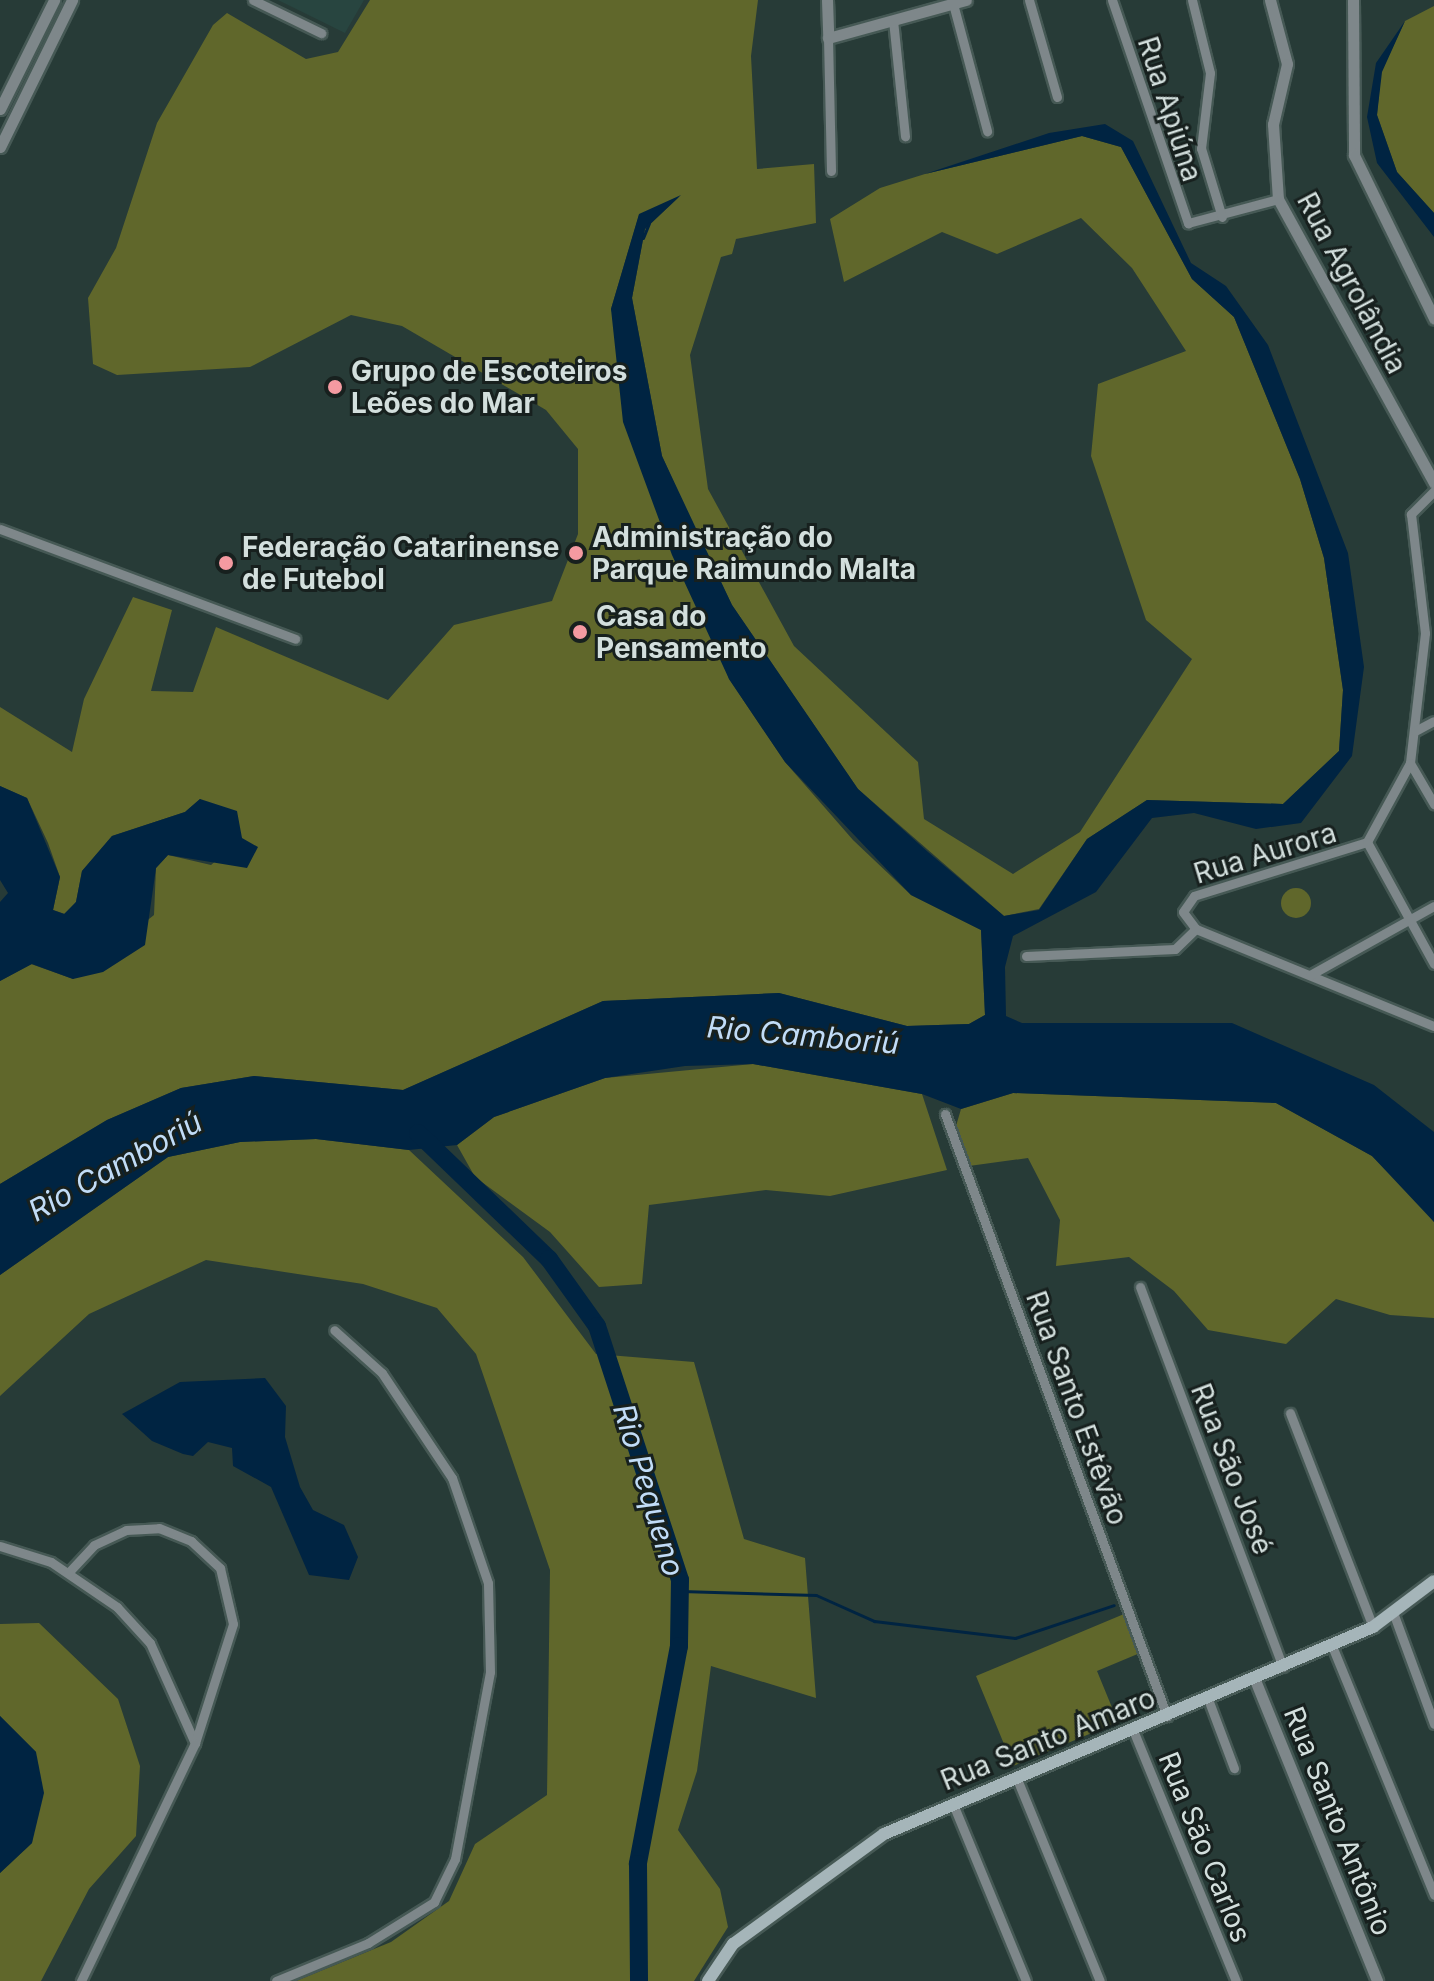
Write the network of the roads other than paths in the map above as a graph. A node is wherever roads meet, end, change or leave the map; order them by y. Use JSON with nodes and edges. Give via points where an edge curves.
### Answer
{"nodes":[{"id":1,"x":54,"y":0,"type":"edge"},
{"id":2,"x":72,"y":0,"type":"edge"},
{"id":3,"x":253,"y":0,"type":"edge"},
{"id":4,"x":827,"y":0,"type":"edge"},
{"id":5,"x":966,"y":0,"type":"edge"},
{"id":6,"x":1029,"y":0,"type":"edge"},
{"id":7,"x":1112,"y":0,"type":"edge"},
{"id":8,"x":1192,"y":0,"type":"edge"},
{"id":9,"x":1270,"y":0,"type":"edge"},
{"id":10,"x":1353,"y":0,"type":"edge"},
{"id":11,"x":952,"y":2,"type":"edge"},
{"id":12,"x":893,"y":20,"type":"junction"},
{"id":13,"x":321,"y":33,"type":"dead end"},
{"id":14,"x":828,"y":38,"type":"junction"},
{"id":15,"x":24,"y":61,"type":"junction"},
{"id":16,"x":38,"y":69,"type":"junction"},
{"id":17,"x":1057,"y":97,"type":"dead end"},
{"id":18,"x":0,"y":109,"type":"edge"},
{"id":19,"x":987,"y":131,"type":"dead end"},
{"id":20,"x":905,"y":136,"type":"dead end"},
{"id":21,"x":0,"y":147,"type":"edge"},
{"id":22,"x":831,"y":171,"type":"dead end"},
{"id":23,"x":1278,"y":199,"type":"junction"},
{"id":24,"x":1222,"y":217,"type":"junction"},
{"id":25,"x":1434,"y":317,"type":"edge"},
{"id":26,"x":1434,"y":483,"type":"edge"},
{"id":27,"x":1434,"y":491,"type":"edge"},
{"id":28,"x":0,"y":529,"type":"edge"},
{"id":29,"x":1425,"y":633,"type":"junction"},
{"id":30,"x":295,"y":639,"type":"dead end"},
{"id":31,"x":1434,"y":649,"type":"edge"},
{"id":32,"x":1434,"y":721,"type":"edge"},
{"id":33,"x":1415,"y":731,"type":"junction"},
{"id":34,"x":1410,"y":763,"type":"junction"},
{"id":35,"x":1434,"y":804,"type":"edge"},
{"id":36,"x":1367,"y":842,"type":"junction"},
{"id":37,"x":1434,"y":906,"type":"edge"},
{"id":38,"x":1409,"y":920,"type":"junction"},
{"id":39,"x":1196,"y":929,"type":"junction"},
{"id":40,"x":1026,"y":956,"type":"dead end"},
{"id":41,"x":1434,"y":964,"type":"edge"},
{"id":42,"x":1310,"y":975,"type":"junction"},
{"id":43,"x":1434,"y":1026,"type":"edge"},
{"id":44,"x":945,"y":1114,"type":"dead end"},
{"id":45,"x":1140,"y":1287,"type":"dead end"},
{"id":46,"x":334,"y":1330,"type":"dead end"},
{"id":47,"x":1290,"y":1413,"type":"dead end"},
{"id":48,"x":0,"y":1546,"type":"edge"},
{"id":49,"x":68,"y":1573,"type":"junction"},
{"id":50,"x":1433,"y":1584,"type":"edge"},
{"id":51,"x":1394,"y":1615,"type":"junction"},
{"id":52,"x":1373,"y":1627,"type":"junction"},
{"id":53,"x":1332,"y":1646,"type":"junction"},
{"id":54,"x":1283,"y":1667,"type":"junction"},
{"id":55,"x":1255,"y":1680,"type":"junction"},
{"id":56,"x":1208,"y":1699,"type":"junction"},
{"id":57,"x":1167,"y":1716,"type":"junction"},
{"id":58,"x":1434,"y":1724,"type":"edge"},
{"id":59,"x":1133,"y":1730,"type":"junction"},
{"id":60,"x":195,"y":1743,"type":"junction"},
{"id":61,"x":1234,"y":1768,"type":"dead end"},
{"id":62,"x":1017,"y":1779,"type":"junction"},
{"id":63,"x":953,"y":1804,"type":"junction"},
{"id":64,"x":1434,"y":1895,"type":"edge"},
{"id":65,"x":81,"y":1981,"type":"edge"},
{"id":66,"x":276,"y":1981,"type":"edge"},
{"id":67,"x":708,"y":1981,"type":"edge"},
{"id":68,"x":1026,"y":1981,"type":"edge"},
{"id":69,"x":1100,"y":1981,"type":"edge"},
{"id":70,"x":1236,"y":1981,"type":"edge"},
{"id":71,"x":1377,"y":1981,"type":"edge"}],
"edges":[{"from":1,"to":15,"type":"street"},
{"from":2,"to":16,"type":"street"},
{"from":3,"to":13,"type":"street"},
{"from":4,"to":14,"type":"street"},
{"from":5,"to":11,"type":"street"},
{"from":6,"to":17,"type":"street"},
{"from":7,"to":24,"type":"street","name":"Rua Apiúna","via":[[1162,161],[1193,226]]},
{"from":8,"to":24,"type":"street","via":[[1210,73],[1201,148]]},
{"from":9,"to":23,"type":"street","name":"Rua Agrolândia","via":[[1287,64],[1273,124]]},
{"from":10,"to":25,"type":"street","via":[[1354,155]]},
{"from":11,"to":12,"type":"street"},
{"from":11,"to":19,"type":"street"},
{"from":12,"to":14,"type":"street"},
{"from":12,"to":20,"type":"street"},
{"from":14,"to":22,"type":"street"},
{"from":15,"to":16,"type":"street"},
{"from":15,"to":18,"type":"street"},
{"from":16,"to":21,"type":"street"},
{"from":23,"to":24,"type":"street"},
{"from":23,"to":26,"type":"street","name":"Rua Agrolândia"},
{"from":27,"to":29,"type":"street","name":"Rua Aurora","via":[[1411,514]]},
{"from":28,"to":30,"type":"street"},
{"from":29,"to":31,"type":"street"},
{"from":29,"to":33,"type":"street","name":"Rua Aurora"},
{"from":32,"to":33,"type":"street"},
{"from":33,"to":34,"type":"street","name":"Rua Aurora"},
{"from":34,"to":35,"type":"street"},
{"from":34,"to":36,"type":"street","name":"Rua Aurora"},
{"from":36,"to":38,"type":"street"},
{"from":36,"to":39,"type":"street","name":"Rua Aurora","via":[[1194,896],[1183,912]]},
{"from":37,"to":38,"type":"street"},
{"from":38,"to":41,"type":"street"},
{"from":38,"to":42,"type":"street"},
{"from":39,"to":40,"type":"street","via":[[1175,949]]},
{"from":39,"to":42,"type":"street","name":"Rua Aurora"},
{"from":42,"to":43,"type":"street","name":"Rua Aurora"},
{"from":44,"to":57,"type":"street","name":"Rua Santo Estêvão"},
{"from":45,"to":54,"type":"street","name":"Rua São José"},
{"from":46,"to":66,"type":"street","via":[[382,1373],[452,1478],[488,1583],[490,1672],[455,1859],[434,1902],[368,1943]]},
{"from":47,"to":52,"type":"street"},
{"from":48,"to":49,"type":"street"},
{"from":49,"to":60,"type":"street","via":[[117,1607],[150,1643]]},
{"from":49,"to":60,"type":"street","via":[[94,1545],[126,1530],[159,1528],[191,1541],[220,1568],[233,1624]]},
{"from":50,"to":51,"type":"main road","name":"Rua Santo Amaro"},
{"from":51,"to":52,"type":"main road","name":"Rua Santo Amaro"},
{"from":51,"to":58,"type":"street"},
{"from":52,"to":53,"type":"main road","name":"Rua Santo Amaro"},
{"from":53,"to":54,"type":"main road","name":"Rua Santo Amaro"},
{"from":53,"to":64,"type":"street"},
{"from":54,"to":55,"type":"main road","name":"Rua Santo Amaro"},
{"from":55,"to":56,"type":"main road","name":"Rua Santo Amaro"},
{"from":55,"to":71,"type":"street","name":"Rua Santo Antônio"},
{"from":56,"to":57,"type":"main road","name":"Rua Santo Amaro"},
{"from":56,"to":61,"type":"street"},
{"from":57,"to":59,"type":"main road","name":"Rua Santo Amaro"},
{"from":59,"to":62,"type":"main road","name":"Rua Santo Amaro"},
{"from":59,"to":70,"type":"street","name":"Rua São Carlos"},
{"from":60,"to":65,"type":"street"},
{"from":62,"to":63,"type":"main road","name":"Rua Santo Amaro"},
{"from":62,"to":69,"type":"street"},
{"from":63,"to":67,"type":"main road","name":"Rua Santo Amaro","via":[[884,1834],[733,1944]]},
{"from":63,"to":68,"type":"street"}]}
